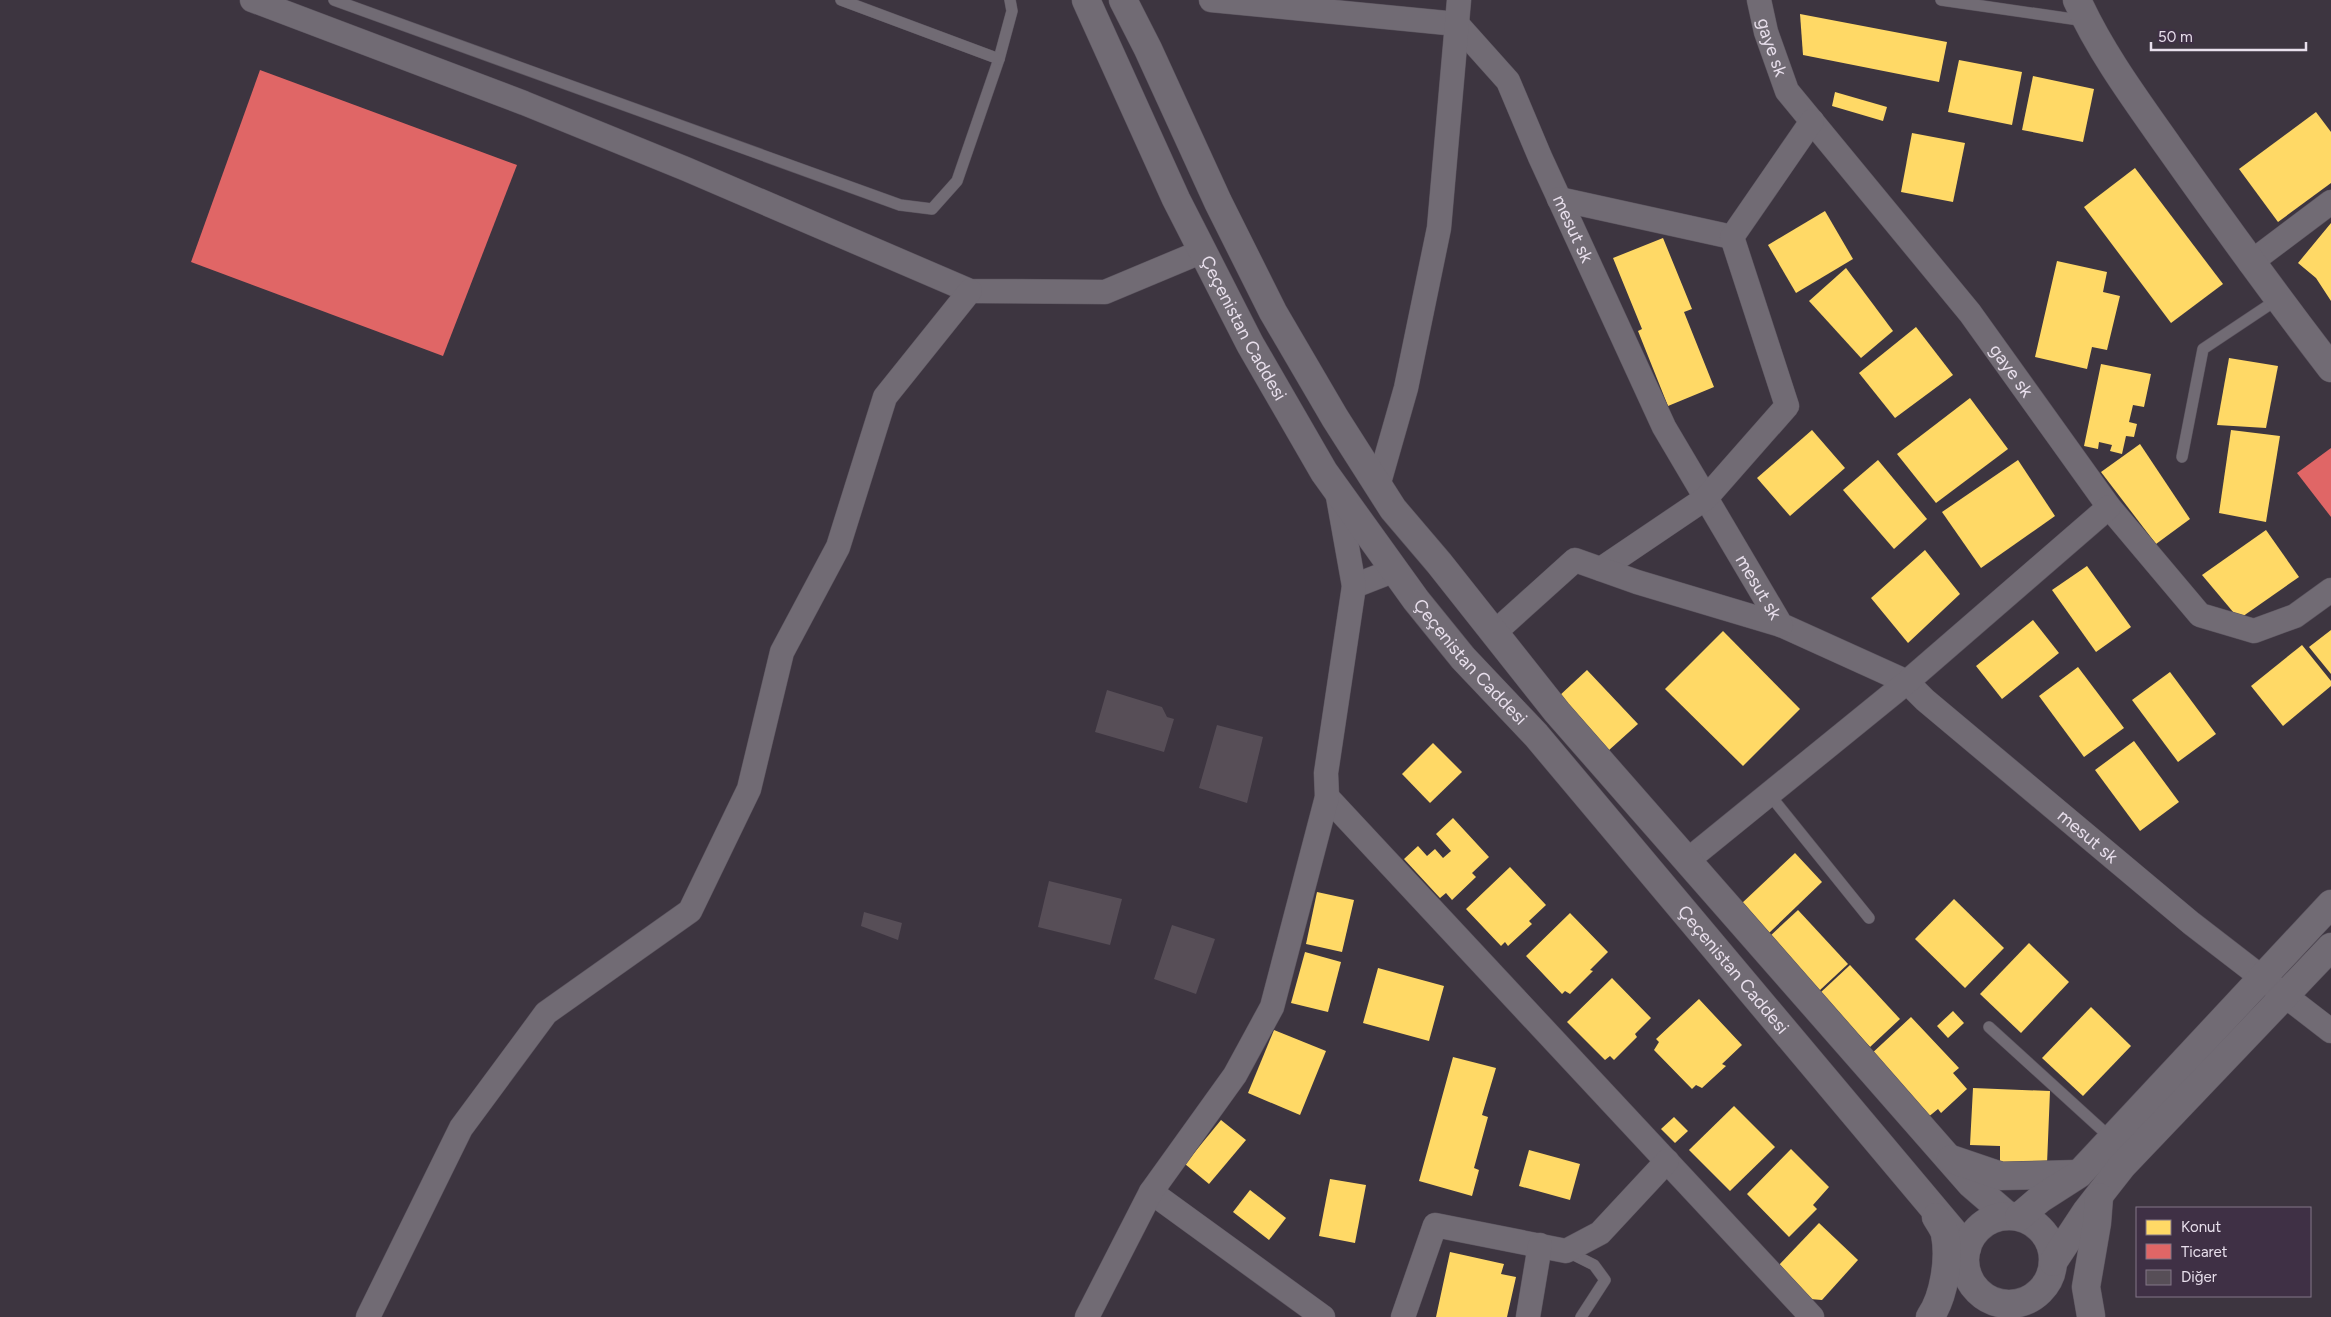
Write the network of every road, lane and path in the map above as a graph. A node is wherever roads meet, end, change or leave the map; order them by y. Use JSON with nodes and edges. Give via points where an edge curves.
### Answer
{"nodes":[{"id":1,"x":252,"y":0,"type":"edge"},
{"id":2,"x":334,"y":0,"type":"edge"},
{"id":3,"x":841,"y":0,"type":"edge"},
{"id":4,"x":1010,"y":0,"type":"edge"},
{"id":5,"x":1086,"y":0,"type":"edge"},
{"id":6,"x":1122,"y":0,"type":"edge"},
{"id":7,"x":1211,"y":0,"type":"edge"},
{"id":8,"x":1459,"y":0,"type":"edge"},
{"id":9,"x":1759,"y":0,"type":"edge"},
{"id":10,"x":1941,"y":0,"type":"edge"},
{"id":11,"x":2081,"y":11,"type":"edge"},
{"id":12,"x":1458,"y":24,"type":"junction"},
{"id":13,"x":999,"y":59,"type":"junction"},
{"id":14,"x":1812,"y":121,"type":"junction"},
{"id":15,"x":1559,"y":199,"type":"junction"},
{"id":16,"x":2331,"y":202,"type":"edge"},
{"id":17,"x":1732,"y":237,"type":"junction"},
{"id":18,"x":1203,"y":251,"type":"junction"},
{"id":19,"x":2250,"y":263,"type":"junction"},
{"id":20,"x":970,"y":291,"type":"junction"},
{"id":21,"x":2278,"y":299,"type":"junction"},
{"id":22,"x":2331,"y":368,"type":"edge"},
{"id":23,"x":2182,"y":457,"type":"dead end"},
{"id":24,"x":1378,"y":486,"type":"junction"},
{"id":25,"x":1337,"y":490,"type":"junction"},
{"id":26,"x":1706,"y":498,"type":"junction"},
{"id":27,"x":2109,"y":507,"type":"junction"},
{"id":28,"x":1601,"y":569,"type":"junction"},
{"id":29,"x":1395,"y":570,"type":"junction"},
{"id":30,"x":1354,"y":586,"type":"junction"},
{"id":31,"x":2331,"y":590,"type":"edge"},
{"id":32,"x":1781,"y":625,"type":"junction"},
{"id":33,"x":1494,"y":633,"type":"junction"},
{"id":34,"x":1907,"y":682,"type":"junction"},
{"id":35,"x":1769,"y":794,"type":"junction"},
{"id":36,"x":1327,"y":797,"type":"junction"},
{"id":37,"x":1688,"y":860,"type":"junction"},
{"id":38,"x":2331,"y":904,"type":"edge"},
{"id":39,"x":1869,"y":918,"type":"dead end"},
{"id":40,"x":2331,"y":947,"type":"edge"},
{"id":41,"x":2260,"y":978,"type":"junction"},
{"id":42,"x":2285,"y":995,"type":"junction"},
{"id":43,"x":1988,"y":1026,"type":"dead end"},
{"id":44,"x":2331,"y":1031,"type":"edge"},
{"id":45,"x":2112,"y":1139,"type":"junction"},
{"id":46,"x":1948,"y":1158,"type":"junction"},
{"id":47,"x":1667,"y":1161,"type":"junction"},
{"id":48,"x":2079,"y":1174,"type":"junction"},
{"id":49,"x":1151,"y":1192,"type":"junction"},
{"id":50,"x":2099,"y":1195,"type":"junction"},
{"id":51,"x":1928,"y":1203,"type":"junction"},
{"id":52,"x":2014,"y":1217,"type":"junction"},
{"id":53,"x":1540,"y":1245,"type":"junction"},
{"id":54,"x":1967,"y":1248,"type":"junction"},
{"id":55,"x":1566,"y":1251,"type":"junction"},
{"id":56,"x":2053,"y":1265,"type":"junction"},
{"id":57,"x":2004,"y":1313,"type":"edge"},
{"id":58,"x":368,"y":1317,"type":"edge"},
{"id":59,"x":1087,"y":1317,"type":"edge"},
{"id":60,"x":1322,"y":1317,"type":"edge"},
{"id":61,"x":1403,"y":1317,"type":"edge"},
{"id":62,"x":1528,"y":1317,"type":"edge"},
{"id":63,"x":1581,"y":1317,"type":"edge"},
{"id":64,"x":1812,"y":1317,"type":"edge"},
{"id":65,"x":1930,"y":1317,"type":"edge"},
{"id":66,"x":2091,"y":1317,"type":"edge"}],
"edges":[{"from":1,"to":20,"type":"street","via":[[524,103]]},
{"from":2,"to":13,"type":"lane","via":[[900,204],[932,209],[957,181]]},
{"from":3,"to":13,"type":"lane"},
{"from":4,"to":13,"type":"lane","via":[[1012,11]]},
{"from":5,"to":18,"type":"main road","name":"Çeçenistan Caddesi","via":[[1176,199]]},
{"from":6,"to":24,"type":"main road","name":"Çeçenistan Caddesi","via":[[1273,312],[1334,418]]},
{"from":7,"to":12,"type":"street"},
{"from":8,"to":12,"type":"street"},
{"from":9,"to":14,"type":"street","name":"gaye sk","via":[[1766,32],[1787,91]]},
{"from":10,"to":11,"type":"lane"},
{"from":11,"to":19,"type":"main road","via":[[2126,86]]},
{"from":12,"to":15,"type":"street","name":"mesut sk","via":[[1508,81]]},
{"from":12,"to":24,"type":"street","via":[[1439,228],[1406,388]]},
{"from":14,"to":17,"type":"street"},
{"from":14,"to":27,"type":"street","name":"gaye sk","via":[[1970,313]]},
{"from":15,"to":17,"type":"street"},
{"from":15,"to":26,"type":"street","name":"mesut sk","via":[[1664,427]]},
{"from":16,"to":19,"type":"street"},
{"from":17,"to":26,"type":"street","via":[[1787,406]]},
{"from":18,"to":20,"type":"street","via":[[1105,292]]},
{"from":18,"to":25,"type":"main road","name":"Çeçenistan Caddesi","via":[[1250,344]]},
{"from":19,"to":21,"type":"main road"},
{"from":20,"to":58,"type":"street","via":[[885,397],[838,547],[782,652],[749,789],[690,911],[546,1013],[461,1128]]},
{"from":21,"to":22,"type":"main road"},
{"from":21,"to":23,"type":"lane","via":[[2204,349]]},
{"from":24,"to":33,"type":"main road","name":"Çeçenistan Caddesi","via":[[1392,509]]},
{"from":25,"to":29,"type":"main road","name":"Çeçenistan Caddesi"},
{"from":25,"to":30,"type":"street"},
{"from":26,"to":28,"type":"street"},
{"from":26,"to":32,"type":"street","name":"mesut sk"},
{"from":27,"to":31,"type":"street","name":"gaye sk","via":[[2200,615],[2254,631],[2295,616]]},
{"from":27,"to":34,"type":"street"},
{"from":28,"to":32,"type":"street"},
{"from":28,"to":33,"type":"street","via":[[1575,560]]},
{"from":29,"to":30,"type":"street"},
{"from":29,"to":51,"type":"main road","name":"Çeçenistan Caddesi","via":[[1463,658],[1543,743]]},
{"from":30,"to":36,"type":"street","via":[[1326,772]]},
{"from":32,"to":34,"type":"street","name":"mesut sk"},
{"from":33,"to":37,"type":"main road","name":"Çeçenistan Caddesi","via":[[1557,712]]},
{"from":34,"to":35,"type":"street"},
{"from":34,"to":41,"type":"street","name":"mesut sk"},
{"from":35,"to":37,"type":"street"},
{"from":35,"to":39,"type":"lane"},
{"from":36,"to":47,"type":"street"},
{"from":36,"to":49,"type":"street","via":[[1272,1007],[1235,1075]]},
{"from":37,"to":46,"type":"main road","name":"Çeçenistan Caddesi"},
{"from":38,"to":41,"type":"main road"},
{"from":40,"to":42,"type":"main road"},
{"from":41,"to":42,"type":"street","name":"mesut sk"},
{"from":41,"to":45,"type":"main road"},
{"from":42,"to":44,"type":"street","name":"mesut sk"},
{"from":42,"to":50,"type":"main road","via":[[2122,1166]]},
{"from":43,"to":45,"type":"lane"},
{"from":45,"to":48,"type":"main road"},
{"from":46,"to":48,"type":"main road","via":[[2001,1176]]},
{"from":46,"to":52,"type":"main road","name":"Çeçenistan Caddesi","via":[[1971,1184]]},
{"from":47,"to":55,"type":"street","via":[[1600,1233]]},
{"from":47,"to":64,"type":"street"},
{"from":48,"to":52,"type":"main road"},
{"from":49,"to":59,"type":"street"},
{"from":49,"to":60,"type":"street"},
{"from":50,"to":56,"type":"main road"},
{"from":50,"to":66,"type":"main road","via":[[2086,1287]]},
{"from":51,"to":54,"type":"main road","name":"Çeçenistan Caddesi"},
{"from":51,"to":65,"type":"main road","via":[[1945,1233],[1943,1284],[1938,1306]]},
{"from":52,"to":54,"type":"main road","via":[[1995,1219],[1983,1226]]},
{"from":52,"to":56,"type":"main road","via":[[2037,1226],[2044,1234],[2052,1252]]},
{"from":53,"to":55,"type":"street"},
{"from":53,"to":61,"type":"street","via":[[1435,1225]]},
{"from":53,"to":62,"type":"street"},
{"from":54,"to":57,"type":"main road","via":[[1966,1267],[1973,1286]]},
{"from":55,"to":63,"type":"lane","via":[[1594,1265],[1605,1280]]},
{"from":56,"to":57,"type":"main road","via":[[2041,1291]]},
{"from":56,"to":66,"type":"main road"}]}
